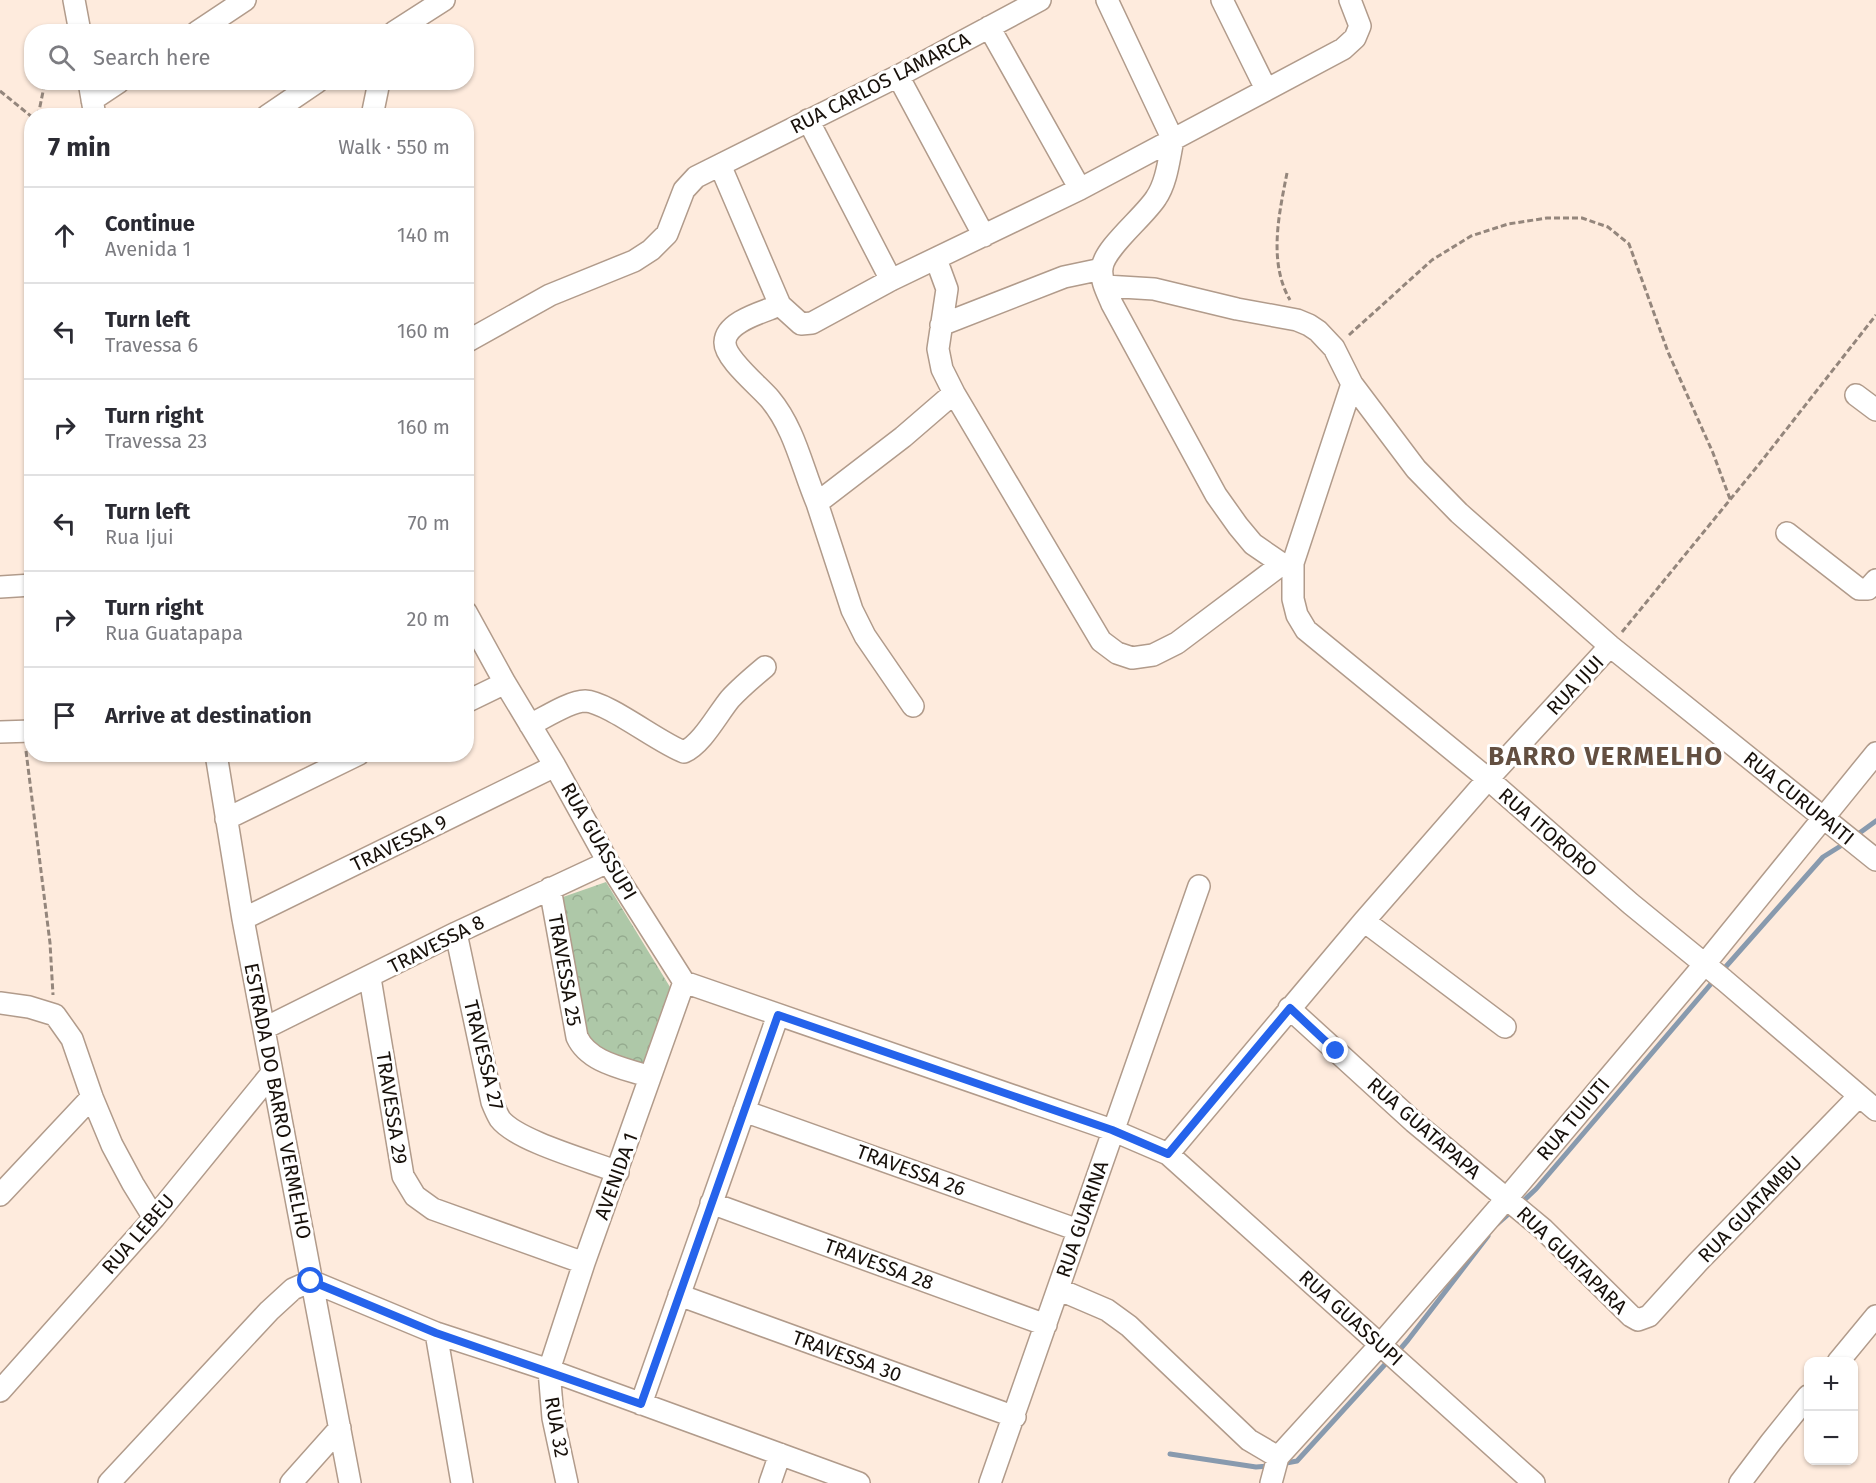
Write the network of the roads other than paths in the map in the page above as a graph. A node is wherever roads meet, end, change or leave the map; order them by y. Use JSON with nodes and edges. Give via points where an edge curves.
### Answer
{"nodes":[{"id":1,"x":74,"y":0,"type":"edge"},
{"id":2,"x":245,"y":0,"type":"edge"},
{"id":3,"x":444,"y":0,"type":"edge"},
{"id":4,"x":1040,"y":0,"type":"edge"},
{"id":5,"x":1107,"y":0,"type":"edge"},
{"id":6,"x":1222,"y":0,"type":"edge"},
{"id":7,"x":1350,"y":0,"type":"edge"},
{"id":8,"x":78,"y":24,"type":"edge"},
{"id":9,"x":209,"y":24,"type":"edge"},
{"id":10,"x":406,"y":24,"type":"edge"},
{"id":11,"x":989,"y":27,"type":"junction"},
{"id":12,"x":898,"y":76,"type":"junction"},
{"id":13,"x":1266,"y":89,"type":"junction"},
{"id":14,"x":106,"y":90,"type":"edge"},
{"id":15,"x":305,"y":90,"type":"edge"},
{"id":16,"x":377,"y":90,"type":"edge"},
{"id":17,"x":92,"y":99,"type":"edge"},
{"id":18,"x":279,"y":108,"type":"edge"},
{"id":19,"x":374,"y":108,"type":"edge"},
{"id":20,"x":808,"y":120,"type":"junction"},
{"id":21,"x":1173,"y":140,"type":"junction"},
{"id":22,"x":720,"y":165,"type":"junction"},
{"id":23,"x":1080,"y":189,"type":"junction"},
{"id":24,"x":984,"y":236,"type":"junction"},
{"id":25,"x":936,"y":259,"type":"junction"},
{"id":26,"x":1103,"y":277,"type":"junction"},
{"id":27,"x":891,"y":280,"type":"junction"},
{"id":28,"x":780,"y":305,"type":"junction"},
{"id":29,"x":941,"y":325,"type":"junction"},
{"id":30,"x":474,"y":338,"type":"edge"},
{"id":31,"x":1352,"y":384,"type":"junction"},
{"id":32,"x":954,"y":393,"type":"junction"},
{"id":33,"x":1856,"y":395,"type":"dead end"},
{"id":34,"x":1876,"y":410,"type":"edge"},
{"id":35,"x":817,"y":503,"type":"junction"},
{"id":36,"x":1787,"y":533,"type":"dead end"},
{"id":37,"x":1288,"y":563,"type":"junction"},
{"id":38,"x":1876,"y":580,"type":"edge"},
{"id":39,"x":24,"y":586,"type":"edge"},
{"id":40,"x":0,"y":587,"type":"edge"},
{"id":41,"x":474,"y":627,"type":"edge"},
{"id":42,"x":1610,"y":646,"type":"junction"},
{"id":43,"x":765,"y":666,"type":"dead end"},
{"id":44,"x":505,"y":683,"type":"junction"},
{"id":45,"x":474,"y":698,"type":"edge"},
{"id":46,"x":913,"y":706,"type":"dead end"},
{"id":47,"x":530,"y":725,"type":"junction"},
{"id":48,"x":24,"y":731,"type":"edge"},
{"id":49,"x":0,"y":732,"type":"edge"},
{"id":50,"x":1876,"y":753,"type":"edge"},
{"id":51,"x":217,"y":762,"type":"edge"},
{"id":52,"x":343,"y":762,"type":"edge"},
{"id":53,"x":555,"y":766,"type":"junction"},
{"id":54,"x":1488,"y":779,"type":"junction"},
{"id":55,"x":1824,"y":818,"type":"junction"},
{"id":56,"x":226,"y":819,"type":"junction"},
{"id":57,"x":1871,"y":856,"type":"edge"},
{"id":58,"x":608,"y":862,"type":"junction"},
{"id":59,"x":1199,"y":886,"type":"dead end"},
{"id":60,"x":550,"y":888,"type":"junction"},
{"id":61,"x":243,"y":919,"type":"junction"},
{"id":62,"x":1364,"y":921,"type":"junction"},
{"id":63,"x":456,"y":933,"type":"junction"},
{"id":64,"x":1713,"y":971,"type":"junction"},
{"id":65,"x":370,"y":978,"type":"junction"},
{"id":66,"x":684,"y":982,"type":"junction"},
{"id":67,"x":0,"y":1003,"type":"edge"},
{"id":68,"x":1290,"y":1008,"type":"junction"},
{"id":69,"x":778,"y":1015,"type":"junction"},
{"id":70,"x":1505,"y":1027,"type":"dead end"},
{"id":71,"x":265,"y":1029,"type":"junction"},
{"id":72,"x":272,"y":1073,"type":"junction"},
{"id":73,"x":650,"y":1077,"type":"junction"},
{"id":74,"x":1859,"y":1096,"type":"junction"},
{"id":75,"x":92,"y":1097,"type":"junction"},
{"id":76,"x":1876,"y":1110,"type":"edge"},
{"id":77,"x":744,"y":1111,"type":"junction"},
{"id":78,"x":1112,"y":1130,"type":"junction"},
{"id":79,"x":1168,"y":1154,"type":"junction"},
{"id":80,"x":618,"y":1172,"type":"junction"},
{"id":81,"x":0,"y":1195,"type":"edge"},
{"id":82,"x":711,"y":1203,"type":"junction"},
{"id":83,"x":1515,"y":1205,"type":"junction"},
{"id":84,"x":154,"y":1218,"type":"junction"},
{"id":85,"x":1078,"y":1230,"type":"junction"},
{"id":86,"x":584,"y":1263,"type":"junction"},
{"id":87,"x":311,"y":1281,"type":"junction"},
{"id":88,"x":1058,"y":1289,"type":"junction"},
{"id":89,"x":679,"y":1294,"type":"junction"},
{"id":90,"x":1876,"y":1316,"type":"edge"},
{"id":91,"x":1638,"y":1320,"type":"joint"},
{"id":92,"x":1046,"y":1325,"type":"junction"},
{"id":93,"x":436,"y":1333,"type":"junction"},
{"id":94,"x":1386,"y":1350,"type":"junction"},
{"id":95,"x":1842,"y":1357,"type":"edge"},
{"id":96,"x":549,"y":1370,"type":"junction"},
{"id":97,"x":0,"y":1391,"type":"edge"},
{"id":98,"x":1804,"y":1402,"type":"edge"},
{"id":99,"x":641,"y":1404,"type":"junction"},
{"id":100,"x":1015,"y":1417,"type":"junction"},
{"id":101,"x":340,"y":1428,"type":"junction"},
{"id":102,"x":780,"y":1454,"type":"junction"},
{"id":103,"x":1275,"y":1469,"type":"edge"},
{"id":104,"x":109,"y":1483,"type":"edge"},
{"id":105,"x":291,"y":1483,"type":"edge"},
{"id":106,"x":350,"y":1483,"type":"edge"},
{"id":107,"x":462,"y":1483,"type":"edge"},
{"id":108,"x":567,"y":1483,"type":"edge"},
{"id":109,"x":770,"y":1483,"type":"edge"},
{"id":110,"x":859,"y":1483,"type":"edge"},
{"id":111,"x":990,"y":1483,"type":"edge"},
{"id":112,"x":1534,"y":1483,"type":"edge"},
{"id":113,"x":1740,"y":1483,"type":"edge"}],
"edges":[{"from":1,"to":8,"type":"street"},
{"from":2,"to":9,"type":"street"},
{"from":3,"to":10,"type":"street"},
{"from":4,"to":11,"type":"street","name":"RUA CARLOS LAMARCA"},
{"from":5,"to":21,"type":"street"},
{"from":6,"to":13,"type":"street"},
{"from":7,"to":13,"type":"street","via":[[1360,26],[1354,38],[1343,49]]},
{"from":11,"to":12,"type":"street","name":"RUA CARLOS LAMARCA"},
{"from":11,"to":23,"type":"street"},
{"from":12,"to":20,"type":"street","name":"RUA CARLOS LAMARCA"},
{"from":12,"to":24,"type":"street"},
{"from":13,"to":21,"type":"street"},
{"from":14,"to":17,"type":"street"},
{"from":15,"to":18,"type":"street"},
{"from":16,"to":19,"type":"street"},
{"from":20,"to":22,"type":"street","name":"RUA CARLOS LAMARCA"},
{"from":20,"to":27,"type":"street"},
{"from":21,"to":23,"type":"street"},
{"from":21,"to":26,"type":"street","via":[[1158,195],[1110,250]]},
{"from":22,"to":28,"type":"street"},
{"from":22,"to":30,"type":"street","name":"RUA CARLOS LAMARCA","via":[[696,177],[684,190],[667,234],[651,250],[634,261],[550,295]]},
{"from":23,"to":24,"type":"street"},
{"from":24,"to":25,"type":"street"},
{"from":25,"to":27,"type":"street"},
{"from":25,"to":29,"type":"street","via":[[947,289]]},
{"from":26,"to":29,"type":"street","via":[[1064,277]]},
{"from":26,"to":31,"type":"street","name":"RUA CURUPAITI","via":[[1309,325],[1334,348]]},
{"from":26,"to":37,"type":"street","via":[[1112,304],[1216,495],[1253,544]]},
{"from":27,"to":28,"type":"street","via":[[812,323],[801,324]]},
{"from":28,"to":35,"type":"street","via":[[728,331],[727,353],[785,420]]},
{"from":29,"to":32,"type":"street","via":[[938,349],[942,369]]},
{"from":31,"to":37,"type":"street","name":"RUA ITORORO"},
{"from":31,"to":42,"type":"street","name":"RUA CURUPAITI","via":[[1416,469]]},
{"from":32,"to":35,"type":"street"},
{"from":32,"to":37,"type":"street","via":[[1101,641],[1117,653],[1132,658],[1153,655],[1177,643]]},
{"from":33,"to":34,"type":"street"},
{"from":35,"to":46,"type":"street","via":[[852,610]]},
{"from":36,"to":38,"type":"street","via":[[1859,589],[1868,589]]},
{"from":37,"to":54,"type":"street","name":"RUA ITORORO","via":[[1297,615],[1306,630]]},
{"from":39,"to":40,"type":"street"},
{"from":41,"to":44,"type":"street","name":"RUA GUASSUPI"},
{"from":42,"to":54,"type":"street","name":"RUA IJUI"},
{"from":42,"to":55,"type":"street","name":"RUA CURUPAITI"},
{"from":43,"to":47,"type":"street","via":[[732,696],[692,749],[684,752],[585,701]]},
{"from":44,"to":45,"type":"street"},
{"from":44,"to":47,"type":"street","name":"RUA GUASSUPI"},
{"from":47,"to":53,"type":"street","name":"RUA GUASSUPI"},
{"from":48,"to":49,"type":"street"},
{"from":50,"to":55,"type":"street","name":"RUA TUIUTI"},
{"from":51,"to":56,"type":"street","name":"ESTRADA DO BARRO VERMELHO"},
{"from":52,"to":56,"type":"street"},
{"from":53,"to":58,"type":"street","name":"RUA GUASSUPI"},
{"from":53,"to":61,"type":"street","name":"TRAVESSA 9"},
{"from":54,"to":62,"type":"street","name":"RUA IJUI"},
{"from":54,"to":64,"type":"street","name":"RUA ITORORO"},
{"from":55,"to":57,"type":"street","name":"RUA CURUPAITI"},
{"from":55,"to":64,"type":"street","name":"RUA TUIUTI"},
{"from":56,"to":61,"type":"street","name":"ESTRADA DO BARRO VERMELHO"},
{"from":58,"to":60,"type":"street","name":"TRAVESSA 8"},
{"from":58,"to":66,"type":"street","name":"RUA GUASSUPI"},
{"from":59,"to":78,"type":"street","name":"RUA GUARINA"},
{"from":60,"to":63,"type":"street","name":"TRAVESSA 8"},
{"from":60,"to":73,"type":"street","name":"TRAVESSA 25","via":[[582,1047],[593,1057]]},
{"from":61,"to":71,"type":"street","name":"ESTRADA DO BARRO VERMELHO"},
{"from":62,"to":68,"type":"street","name":"RUA IJUI"},
{"from":62,"to":70,"type":"street"},
{"from":63,"to":65,"type":"street","name":"TRAVESSA 8"},
{"from":63,"to":80,"type":"street","name":"TRAVESSA 27","via":[[492,1102],[500,1119],[529,1138]]},
{"from":64,"to":74,"type":"street","name":"RUA ITORORO"},
{"from":64,"to":83,"type":"street","name":"RUA TUIUTI"},
{"from":65,"to":71,"type":"street","name":"TRAVESSA 8"},
{"from":65,"to":86,"type":"street","name":"TRAVESSA 29","via":[[403,1176],[415,1196],[433,1209]]},
{"from":66,"to":69,"type":"street"},
{"from":66,"to":73,"type":"street","name":"AVENIDA 1"},
{"from":67,"to":75,"type":"street","via":[[55,1016],[72,1039]]},
{"from":68,"to":79,"type":"street","name":"RUA IJUI"},
{"from":68,"to":83,"type":"street","name":"RUA GUATAPAPA","via":[[1414,1122]]},
{"from":69,"to":77,"type":"street"},
{"from":69,"to":78,"type":"street","name":"RUA GUASSUPI"},
{"from":71,"to":72,"type":"street","name":"ESTRADA DO BARRO VERMELHO"},
{"from":72,"to":84,"type":"street","name":"RUA LEBEU"},
{"from":72,"to":87,"type":"street","name":"ESTRADA DO BARRO VERMELHO"},
{"from":73,"to":80,"type":"street","name":"AVENIDA 1"},
{"from":74,"to":76,"type":"street","name":"RUA ITORORO"},
{"from":74,"to":91,"type":"street","name":"RUA GUATAMBU","via":[[1649,1316]]},
{"from":75,"to":81,"type":"street"},
{"from":75,"to":84,"type":"street","via":[[112,1145]]},
{"from":77,"to":82,"type":"street"},
{"from":77,"to":85,"type":"street","name":"TRAVESSA 26"},
{"from":78,"to":79,"type":"street","name":"RUA GUASSUPI"},
{"from":78,"to":85,"type":"street","name":"RUA GUARINA"},
{"from":79,"to":94,"type":"street","name":"RUA GUASSUPI"},
{"from":80,"to":86,"type":"street","name":"AVENIDA 1"},
{"from":82,"to":89,"type":"street"},
{"from":82,"to":92,"type":"street","name":"TRAVESSA 28"},
{"from":83,"to":91,"type":"street","name":"RUA GUATAPARA"},
{"from":83,"to":94,"type":"street","name":"RUA TUIUTI"},
{"from":84,"to":97,"type":"street","name":"RUA LEBEU"},
{"from":85,"to":88,"type":"street","name":"RUA GUARINA"},
{"from":86,"to":96,"type":"street","name":"AVENIDA 1"},
{"from":87,"to":93,"type":"street"},
{"from":87,"to":101,"type":"street","name":"ESTRADA DO BARRO VERMELHO"},
{"from":87,"to":104,"type":"street","via":[[292,1289],[269,1311]]},
{"from":88,"to":92,"type":"street"},
{"from":88,"to":103,"type":"street","name":"RUA GUARINA","via":[[1107,1310],[1129,1326]]},
{"from":89,"to":99,"type":"street"},
{"from":89,"to":100,"type":"street","name":"TRAVESSA 30"},
{"from":90,"to":95,"type":"street"},
{"from":92,"to":100,"type":"street"},
{"from":93,"to":96,"type":"street"},
{"from":93,"to":107,"type":"street"},
{"from":94,"to":103,"type":"street","name":"RUA TUIUTI"},
{"from":94,"to":112,"type":"street","name":"RUA GUASSUPI"},
{"from":96,"to":99,"type":"street"},
{"from":96,"to":108,"type":"street","name":"RUA 32","via":[[553,1418]]},
{"from":98,"to":113,"type":"street"},
{"from":99,"to":102,"type":"street"},
{"from":100,"to":111,"type":"street"},
{"from":101,"to":105,"type":"street"},
{"from":101,"to":106,"type":"street","name":"ESTRADA DO BARRO VERMELHO"},
{"from":102,"to":109,"type":"street"},
{"from":102,"to":110,"type":"street"}]}
